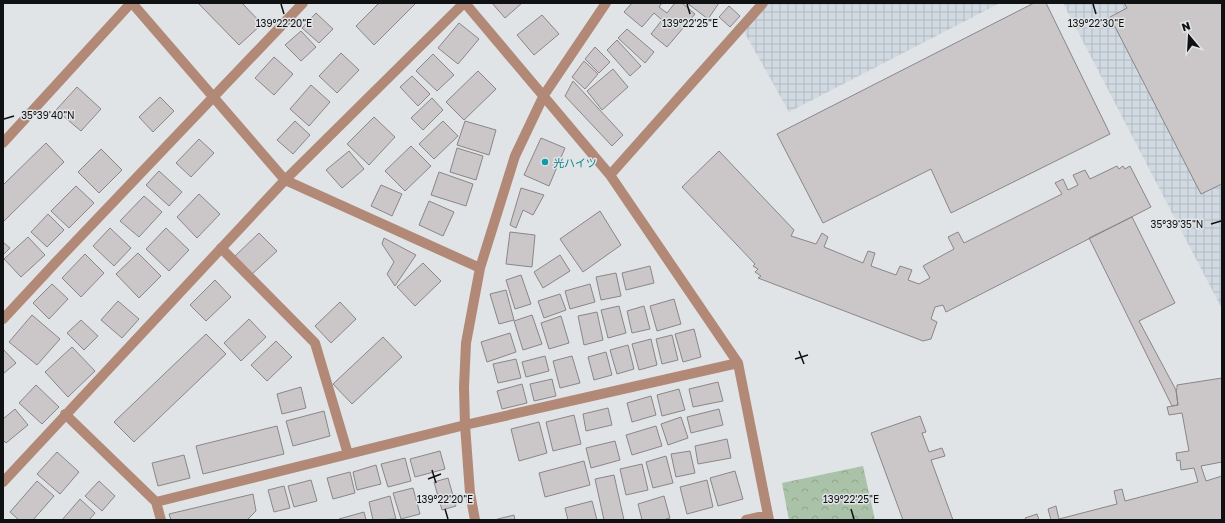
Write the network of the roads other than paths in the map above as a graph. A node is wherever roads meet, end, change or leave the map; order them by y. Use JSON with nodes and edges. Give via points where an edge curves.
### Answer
{"nodes":[{"id":1,"x":131,"y":3,"type":"edge"},
{"id":2,"x":303,"y":3,"type":"edge"},
{"id":3,"x":464,"y":3,"type":"edge"},
{"id":4,"x":606,"y":3,"type":"edge"},
{"id":5,"x":763,"y":3,"type":"edge"},
{"id":6,"x":544,"y":95,"type":"junction"},
{"id":7,"x":213,"y":97,"type":"junction"},
{"id":8,"x":3,"y":143,"type":"edge"},
{"id":9,"x":610,"y":175,"type":"junction"},
{"id":10,"x":285,"y":180,"type":"junction"},
{"id":11,"x":221,"y":248,"type":"junction"},
{"id":12,"x":480,"y":268,"type":"junction"},
{"id":13,"x":3,"y":319,"type":"edge"},
{"id":14,"x":738,"y":363,"type":"junction"},
{"id":15,"x":65,"y":414,"type":"junction"},
{"id":16,"x":464,"y":425,"type":"junction"},
{"id":17,"x":348,"y":454,"type":"junction"},
{"id":18,"x":3,"y":482,"type":"edge"},
{"id":19,"x":156,"y":502,"type":"junction"},
{"id":20,"x":768,"y":517,"type":"edge"},
{"id":21,"x":161,"y":520,"type":"edge"},
{"id":22,"x":475,"y":520,"type":"edge"},
{"id":23,"x":746,"y":520,"type":"edge"}],
"edges":[{"from":1,"to":7,"type":"street"},
{"from":1,"to":8,"type":"street"},
{"from":2,"to":7,"type":"street"},
{"from":3,"to":6,"type":"street"},
{"from":3,"to":10,"type":"street"},
{"from":4,"to":6,"type":"street"},
{"from":5,"to":9,"type":"street"},
{"from":6,"to":9,"type":"street"},
{"from":6,"to":12,"type":"street","via":[[515,156]]},
{"from":7,"to":10,"type":"street"},
{"from":7,"to":13,"type":"street"},
{"from":9,"to":14,"type":"street"},
{"from":10,"to":11,"type":"street"},
{"from":10,"to":12,"type":"street"},
{"from":11,"to":15,"type":"street"},
{"from":11,"to":17,"type":"street","via":[[316,343]]},
{"from":12,"to":16,"type":"street","via":[[466,342]]},
{"from":14,"to":16,"type":"street"},
{"from":14,"to":20,"type":"street"},
{"from":15,"to":18,"type":"street"},
{"from":15,"to":19,"type":"street"},
{"from":16,"to":17,"type":"street"},
{"from":16,"to":22,"type":"street"},
{"from":17,"to":19,"type":"street"},
{"from":19,"to":21,"type":"street"},
{"from":20,"to":23,"type":"street"}]}
